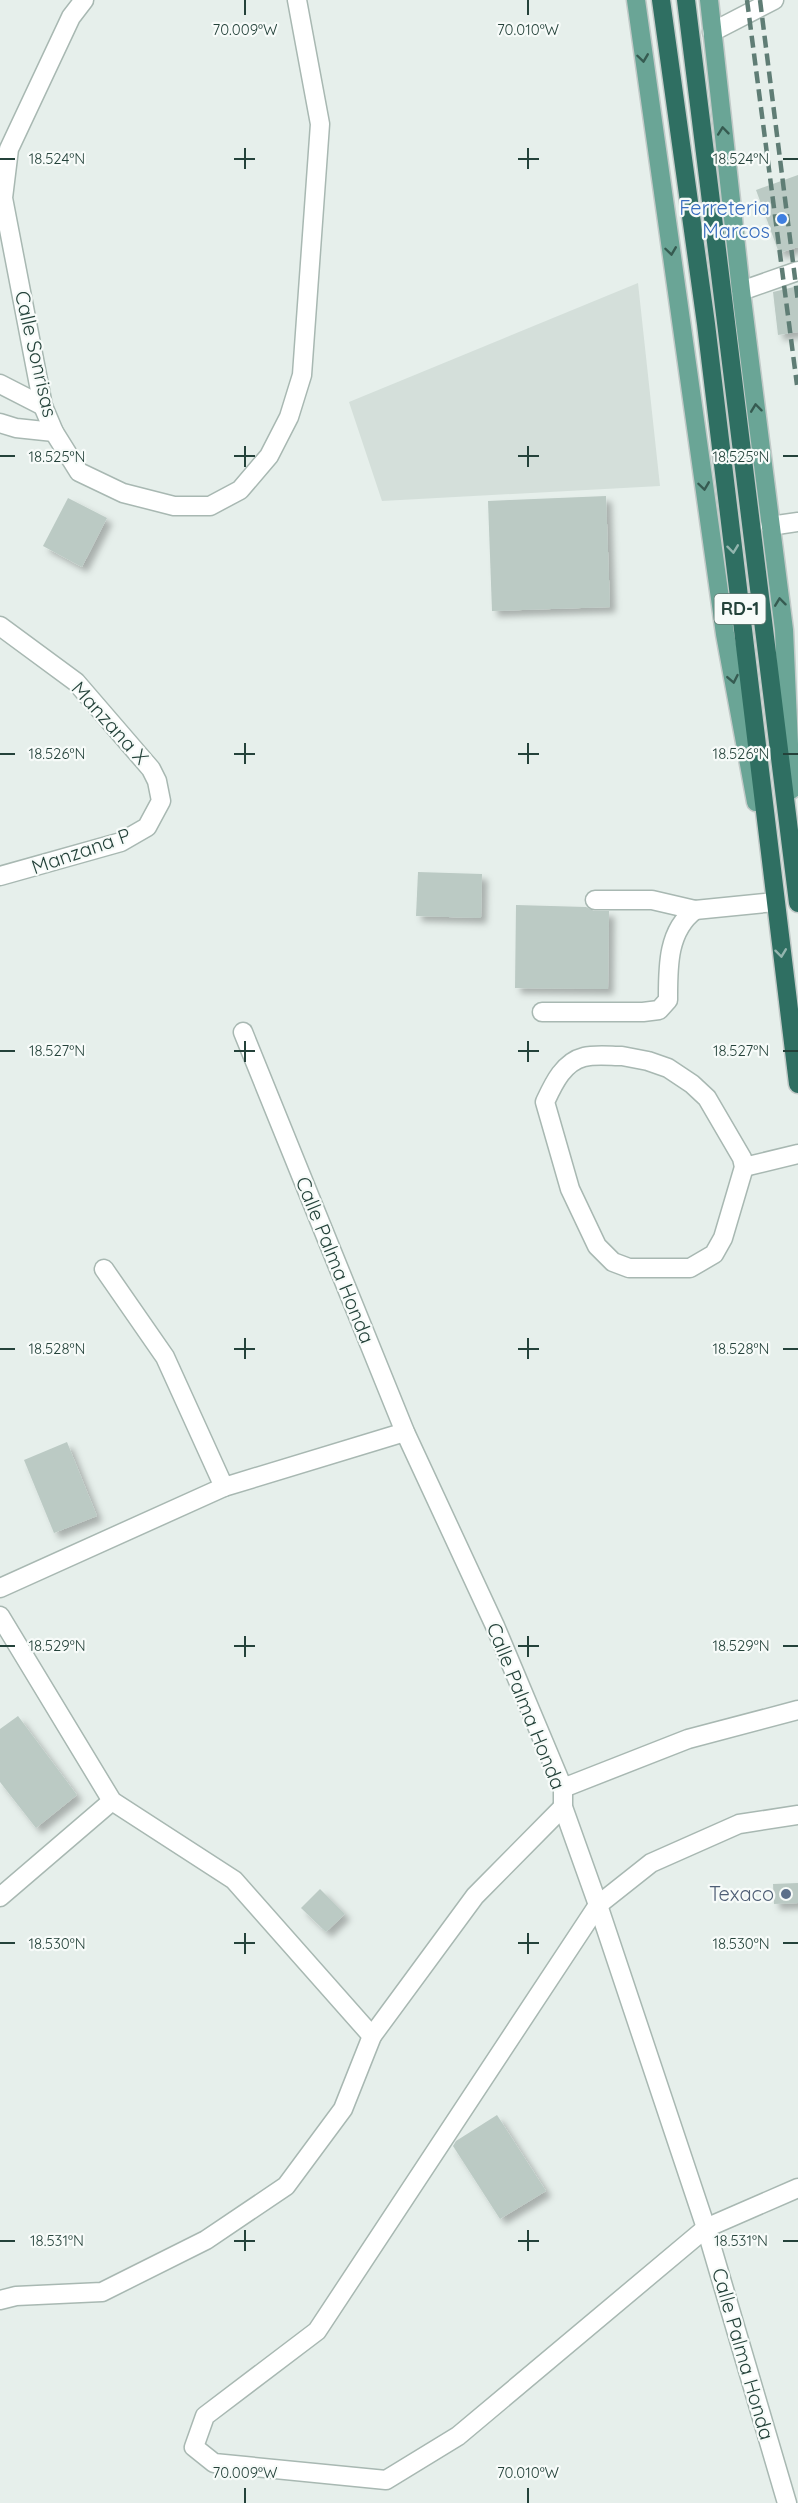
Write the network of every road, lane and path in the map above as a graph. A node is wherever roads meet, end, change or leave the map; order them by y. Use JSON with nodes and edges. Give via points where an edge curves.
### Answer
{"nodes":[{"id":1,"x":84,"y":0,"type":"edge"},
{"id":2,"x":297,"y":0,"type":"edge"},
{"id":3,"x":636,"y":0,"type":"edge"},
{"id":4,"x":661,"y":0,"type":"edge"},
{"id":5,"x":686,"y":0,"type":"edge"},
{"id":6,"x":709,"y":0,"type":"edge"},
{"id":7,"x":774,"y":0,"type":"edge"},
{"id":8,"x":712,"y":32,"type":"junction"},
{"id":9,"x":798,"y":271,"type":"edge"},
{"id":10,"x":741,"y":291,"type":"junction"},
{"id":11,"x":0,"y":384,"type":"edge"},
{"id":12,"x":43,"y":406,"type":"junction"},
{"id":13,"x":0,"y":423,"type":"edge"},
{"id":14,"x":54,"y":432,"type":"junction"},
{"id":15,"x":798,"y":522,"type":"edge"},
{"id":16,"x":771,"y":526,"type":"junction"},
{"id":17,"x":0,"y":626,"type":"edge"},
{"id":18,"x":791,"y":631,"type":"edge"},
{"id":19,"x":157,"y":781,"type":"joint"},
{"id":20,"x":0,"y":876,"type":"edge"},
{"id":21,"x":797,"y":897,"type":"edge"},
{"id":22,"x":774,"y":898,"type":"junction"},
{"id":23,"x":595,"y":900,"type":"dead end"},
{"id":24,"x":695,"y":910,"type":"junction"},
{"id":25,"x":542,"y":1012,"type":"dead end"},
{"id":26,"x":243,"y":1032,"type":"dead end"},
{"id":27,"x":798,"y":1084,"type":"edge"},
{"id":28,"x":798,"y":1154,"type":"edge"},
{"id":29,"x":744,"y":1167,"type":"junction"},
{"id":30,"x":104,"y":1269,"type":"dead end"},
{"id":31,"x":405,"y":1432,"type":"junction"},
{"id":32,"x":224,"y":1488,"type":"junction"},
{"id":33,"x":0,"y":1588,"type":"edge"},
{"id":34,"x":0,"y":1616,"type":"edge"},
{"id":35,"x":798,"y":1710,"type":"edge"},
{"id":36,"x":563,"y":1788,"type":"junction"},
{"id":37,"x":112,"y":1801,"type":"junction"},
{"id":38,"x":563,"y":1807,"type":"junction"},
{"id":39,"x":798,"y":1815,"type":"edge"},
{"id":40,"x":0,"y":1897,"type":"edge"},
{"id":41,"x":598,"y":1905,"type":"junction"},
{"id":42,"x":372,"y":2036,"type":"junction"},
{"id":43,"x":798,"y":2188,"type":"edge"},
{"id":44,"x":705,"y":2228,"type":"junction"},
{"id":45,"x":0,"y":2300,"type":"edge"},
{"id":46,"x":787,"y":2503,"type":"edge"}],
"edges":[{"from":1,"to":12,"type":"street","name":"Calle Sonrisas","via":[[71,17],[9,148],[3,198]]},
{"from":2,"to":14,"type":"street","name":"Calle Sonrisas","via":[[320,124],[302,375],[289,417],[269,456],[240,490],[210,506],[174,506],[123,493],[79,472]]},
{"from":3,"to":22,"type":"main road","one_way":true,"via":[[725,634]]},
{"from":4,"to":22,"type":"highway","number":"RD-1","one_way":true,"via":[[705,324]]},
{"from":5,"to":21,"type":"highway","number":"RD-1"},
{"from":6,"to":8,"type":"main road"},
{"from":7,"to":8,"type":"street"},
{"from":10,"to":8,"type":"main road","one_way":true},
{"from":9,"to":10,"type":"street"},
{"from":16,"to":10,"type":"main road","one_way":true},
{"from":11,"to":12,"type":"street"},
{"from":12,"to":14,"type":"street","name":"Calle Sonrisas"},
{"from":13,"to":14,"type":"street"},
{"from":15,"to":16,"type":"street"},
{"from":18,"to":16,"type":"main road","one_way":true},
{"from":17,"to":19,"type":"street","name":"Manzana X","via":[[76,682]]},
{"from":18,"to":21,"type":"main road"},
{"from":19,"to":20,"type":"street","name":"Manzana P","via":[[161,801],[147,827],[121,842]]},
{"from":22,"to":24,"type":"street"},
{"from":22,"to":27,"type":"highway","number":"RD-1","one_way":true},
{"from":23,"to":24,"type":"street","via":[[652,900]]},
{"from":24,"to":25,"type":"street","via":[[684,918],[671,945],[668,1000],[659,1010]]},
{"from":26,"to":31,"type":"street","name":"Calle Palma Honda"},
{"from":28,"to":29,"type":"street"},
{"from":29,"to":29,"type":"street","via":[[723,1238],[714,1254],[690,1268],[629,1268],[613,1262],[597,1246],[570,1190],[545,1102],[568,1065],[584,1057],[622,1056],[648,1061],[668,1068],[707,1098]]},
{"from":30,"to":32,"type":"street","via":[[165,1357]]},
{"from":31,"to":32,"type":"street"},
{"from":31,"to":36,"type":"street","name":"Calle Palma Honda","via":[[495,1626]]},
{"from":32,"to":33,"type":"street"},
{"from":34,"to":37,"type":"street"},
{"from":35,"to":36,"type":"street","via":[[688,1739]]},
{"from":36,"to":38,"type":"street","name":"Calle Palma Honda"},
{"from":37,"to":40,"type":"street"},
{"from":37,"to":42,"type":"street","via":[[234,1880]]},
{"from":38,"to":41,"type":"street","name":"Calle Palma Honda"},
{"from":38,"to":42,"type":"street","via":[[475,1896]]},
{"from":39,"to":41,"type":"street","via":[[739,1824],[651,1863]]},
{"from":41,"to":44,"type":"street","name":"Calle Palma Honda"},
{"from":41,"to":44,"type":"street","via":[[317,2331],[205,2416],[194,2447],[214,2463],[386,2480],[458,2436]]},
{"from":42,"to":45,"type":"street","via":[[343,2109],[286,2186],[206,2240],[102,2292]]},
{"from":43,"to":44,"type":"street"},
{"from":44,"to":46,"type":"street","name":"Calle Palma Honda"}]}
